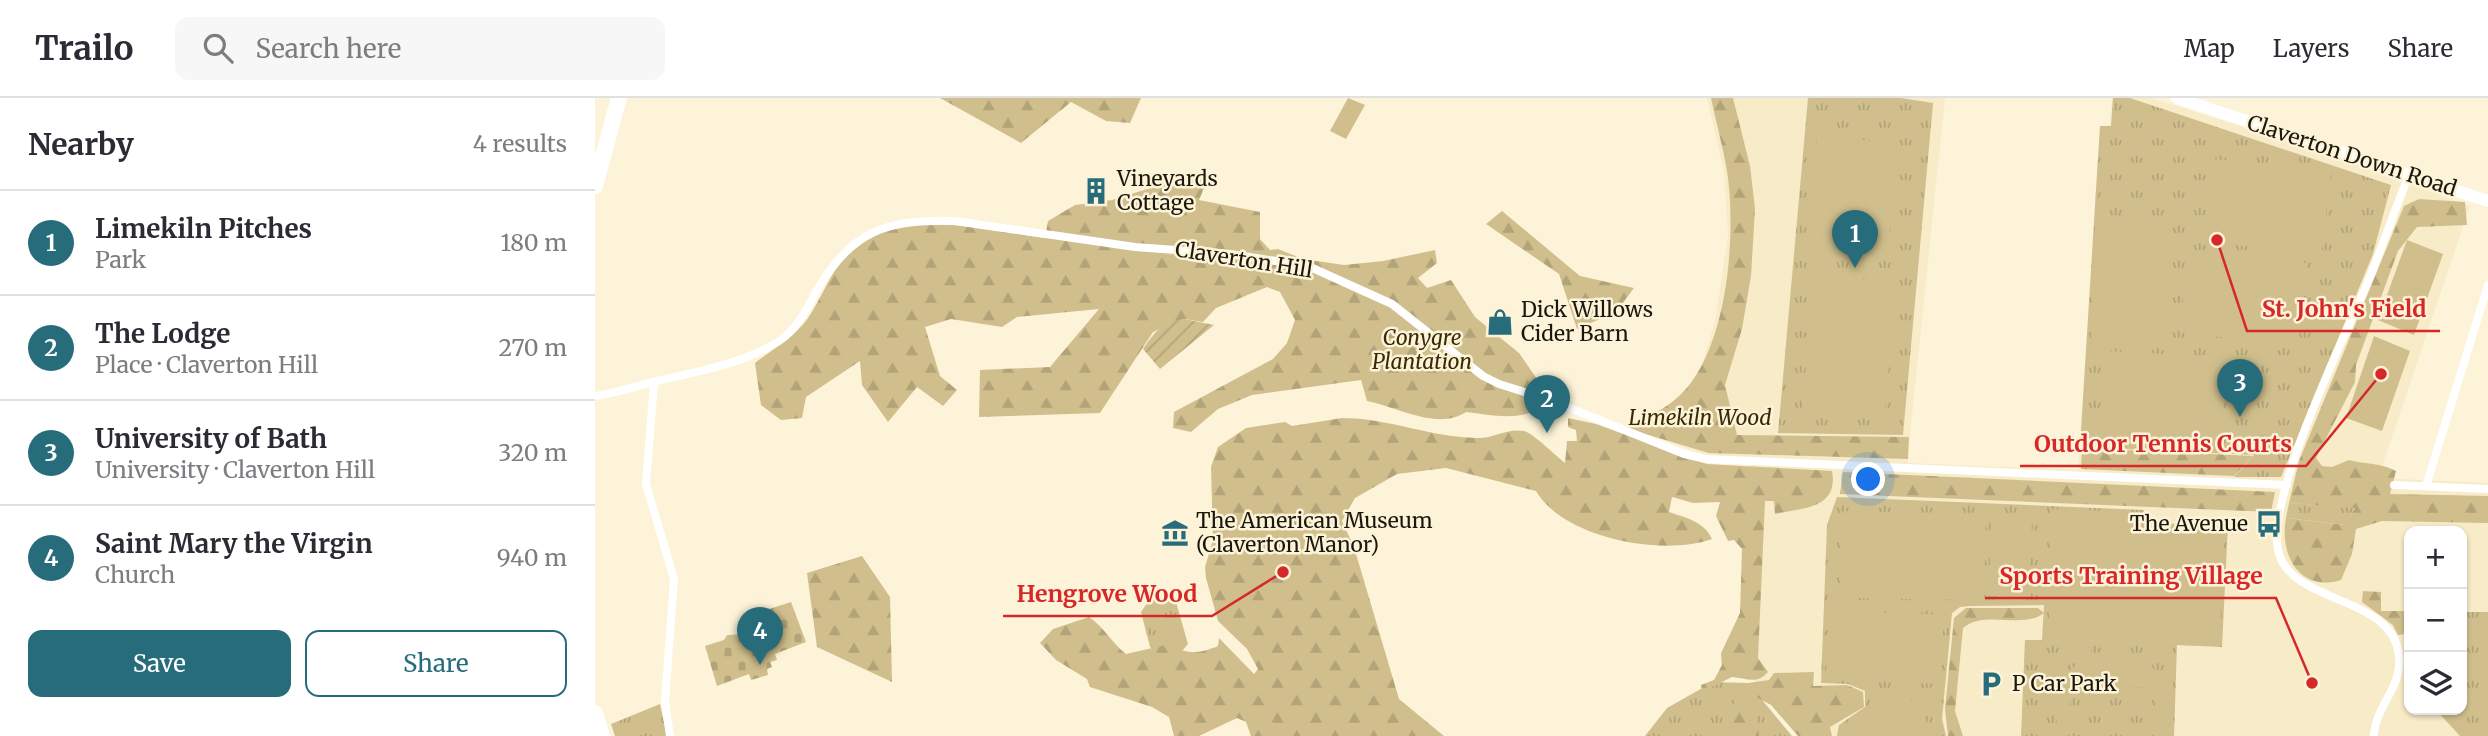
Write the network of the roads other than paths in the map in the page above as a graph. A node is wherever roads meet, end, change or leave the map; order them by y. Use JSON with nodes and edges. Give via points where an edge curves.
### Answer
{"nodes":[{"id":1,"x":619,"y":98,"type":"edge"},
{"id":2,"x":2177,"y":98,"type":"edge"},
{"id":3,"x":2409,"y":175,"type":"junction"},
{"id":4,"x":595,"y":186,"type":"edge"},
{"id":5,"x":2488,"y":201,"type":"edge"},
{"id":6,"x":2488,"y":285,"type":"edge"},
{"id":7,"x":654,"y":382,"type":"junction"},
{"id":8,"x":595,"y":396,"type":"edge"},
{"id":9,"x":2287,"y":485,"type":"junction"},
{"id":10,"x":2394,"y":485,"type":"dead end"},
{"id":11,"x":2426,"y":486,"type":"junction"},
{"id":12,"x":2488,"y":489,"type":"edge"},
{"id":13,"x":595,"y":713,"type":"edge"},
{"id":14,"x":603,"y":736,"type":"edge"},
{"id":15,"x":670,"y":736,"type":"edge"},
{"id":16,"x":2374,"y":736,"type":"edge"}],
"edges":[{"from":1,"to":4,"type":"highway"},
{"from":2,"to":3,"type":"street","name":"Claverton Down Road"},
{"from":3,"to":5,"type":"street","name":"Claverton Down Road"},
{"from":3,"to":9,"type":"street"},
{"from":6,"to":11,"type":"street"},
{"from":7,"to":8,"type":"street","name":"Claverton Hill"},
{"from":7,"to":9,"type":"street","name":"Claverton Hill","via":[[753,355],[781,339],[801,319],[844,250],[867,235],[909,223],[955,221],[1308,267],[1392,304],[1499,384],[1706,459]]},
{"from":7,"to":15,"type":"street","via":[[646,484],[674,579],[665,701]]},
{"from":9,"to":16,"type":"street","via":[[2276,532],[2282,561],[2303,582],[2382,623],[2399,651],[2399,670]]},
{"from":10,"to":11,"type":"street"},
{"from":11,"to":12,"type":"street"},
{"from":13,"to":14,"type":"highway"}]}
